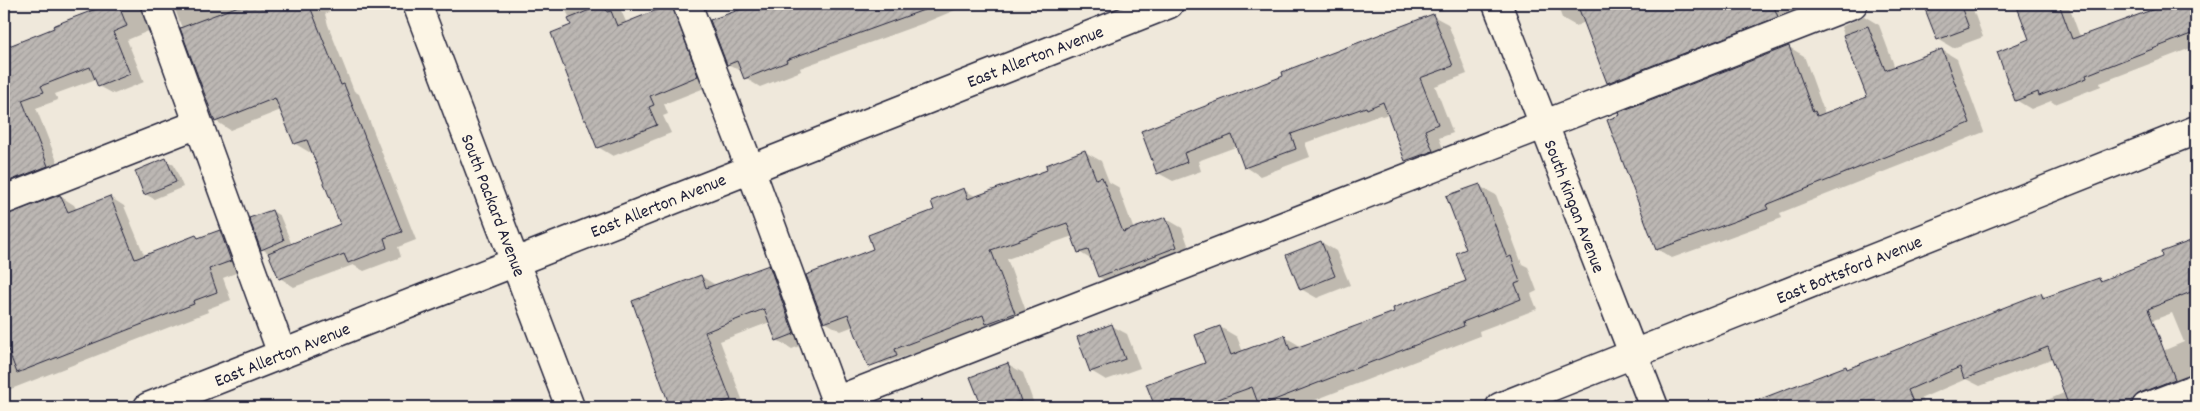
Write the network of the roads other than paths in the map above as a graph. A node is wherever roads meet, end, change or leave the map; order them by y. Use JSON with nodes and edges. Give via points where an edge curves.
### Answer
{"nodes":[{"id":1,"x":154,"y":4,"type":"edge"},
{"id":2,"x":417,"y":4,"type":"edge"},
{"id":3,"x":687,"y":4,"type":"edge"},
{"id":4,"x":1169,"y":4,"type":"edge"},
{"id":5,"x":1497,"y":4,"type":"edge"},
{"id":6,"x":1853,"y":4,"type":"edge"},
{"id":7,"x":198,"y":124,"type":"junction"},
{"id":8,"x":1543,"y":124,"type":"junction"},
{"id":9,"x":2196,"y":130,"type":"edge"},
{"id":10,"x":750,"y":168,"type":"junction"},
{"id":11,"x":4,"y":200,"type":"edge"},
{"id":12,"x":515,"y":261,"type":"junction"},
{"id":13,"x":282,"y":354,"type":"junction"},
{"id":14,"x":1634,"y":355,"type":"junction"},
{"id":15,"x":2196,"y":388,"type":"edge"},
{"id":16,"x":836,"y":404,"type":"edge"},
{"id":17,"x":148,"y":407,"type":"edge"},
{"id":18,"x":570,"y":407,"type":"edge"},
{"id":19,"x":1500,"y":407,"type":"edge"},
{"id":20,"x":1654,"y":407,"type":"edge"},
{"id":21,"x":2146,"y":407,"type":"edge"}],
"edges":[{"from":1,"to":7,"type":"street"},
{"from":2,"to":12,"type":"street","name":"South Packard Avenue"},
{"from":3,"to":10,"type":"street"},
{"from":4,"to":10,"type":"street","name":"East Allerton Avenue"},
{"from":5,"to":8,"type":"street","name":"South Kingan Avenue"},
{"from":6,"to":8,"type":"street"},
{"from":7,"to":11,"type":"street"},
{"from":7,"to":13,"type":"street"},
{"from":8,"to":14,"type":"street","name":"South Kingan Avenue"},
{"from":8,"to":16,"type":"street"},
{"from":9,"to":14,"type":"street","name":"East Bottsford Avenue"},
{"from":10,"to":12,"type":"street","name":"East Allerton Avenue"},
{"from":10,"to":16,"type":"street"},
{"from":12,"to":13,"type":"street","name":"East Allerton Avenue"},
{"from":12,"to":18,"type":"street","name":"South Packard Avenue"},
{"from":13,"to":17,"type":"street","name":"East Allerton Avenue"},
{"from":14,"to":19,"type":"street","name":"East Bottsford Avenue"},
{"from":14,"to":20,"type":"street","name":"South Kingan Avenue"},
{"from":15,"to":21,"type":"street"}]}
